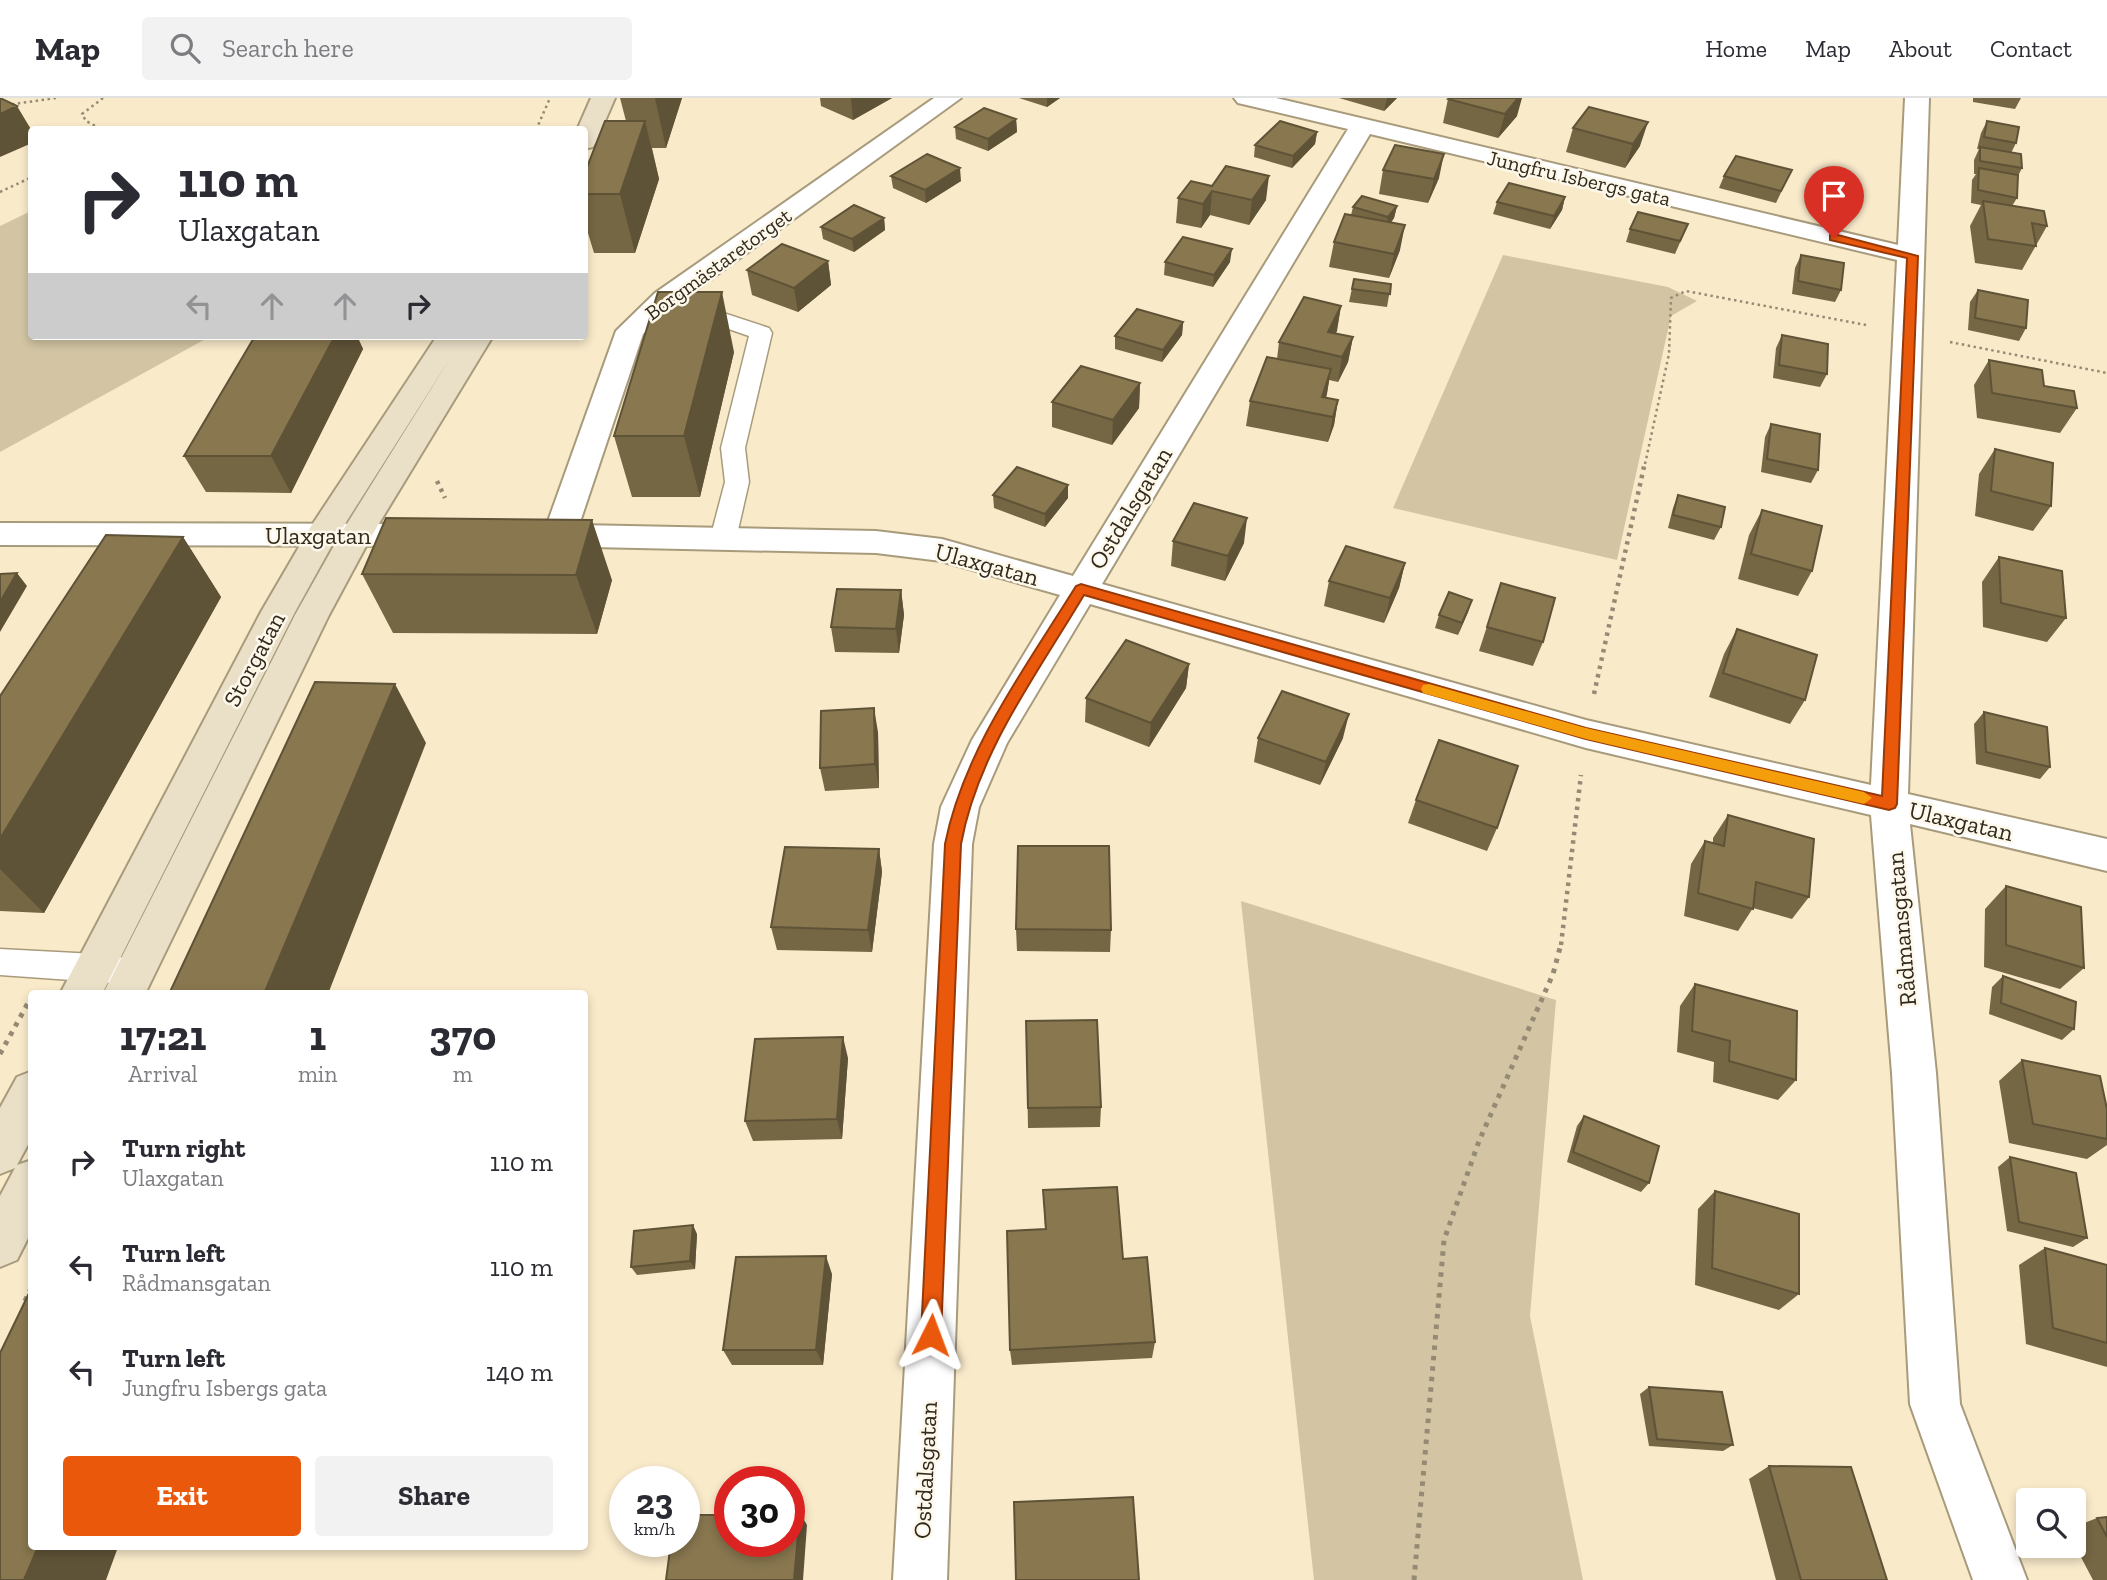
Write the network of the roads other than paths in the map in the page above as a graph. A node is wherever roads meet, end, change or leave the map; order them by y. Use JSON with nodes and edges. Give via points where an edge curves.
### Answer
{"nodes":[{"id":1,"x":579,"y":98,"type":"edge"},
{"id":2,"x":603,"y":98,"type":"edge"},
{"id":3,"x":949,"y":98,"type":"edge"},
{"id":4,"x":1246,"y":98,"type":"edge"},
{"id":5,"x":1917,"y":98,"type":"edge"},
{"id":6,"x":569,"y":120,"type":"dead end"},
{"id":7,"x":1362,"y":127,"type":"junction"},
{"id":8,"x":588,"y":133,"type":"edge"},
{"id":9,"x":1912,"y":256,"type":"junction"},
{"id":10,"x":665,"y":299,"type":"junction"},
{"id":11,"x":448,"y":340,"type":"edge"},
{"id":12,"x":477,"y":340,"type":"edge"},
{"id":13,"x":0,"y":534,"type":"edge"},
{"id":14,"x":356,"y":535,"type":"junction"},
{"id":15,"x":467,"y":535,"type":"edge"},
{"id":16,"x":519,"y":535,"type":"edge"},
{"id":17,"x":559,"y":535,"type":"junction"},
{"id":18,"x":321,"y":536,"type":"junction"},
{"id":19,"x":723,"y":539,"type":"junction"},
{"id":20,"x":1081,"y":589,"type":"junction"},
{"id":21,"x":1889,"y":804,"type":"junction"},
{"id":22,"x":2107,"y":855,"type":"edge"},
{"id":23,"x":0,"y":962,"type":"edge"},
{"id":24,"x":87,"y":981,"type":"edge"},
{"id":25,"x":130,"y":982,"type":"edge"},
{"id":26,"x":28,"y":1099,"type":"edge"},
{"id":27,"x":0,"y":1153,"type":"edge"},
{"id":28,"x":28,"y":1189,"type":"edge"},
{"id":29,"x":0,"y":1244,"type":"edge"},
{"id":30,"x":920,"y":1580,"type":"edge"},
{"id":31,"x":2000,"y":1580,"type":"edge"}],
"edges":[{"from":1,"to":6,"type":"main road"},
{"from":2,"to":8,"type":"main road"},
{"from":3,"to":10,"type":"street","name":"Borgmästaretorget"},
{"from":4,"to":7,"type":"street","name":"Jungfru Isbergs gata"},
{"from":5,"to":9,"type":"street","name":"Rådmansgatan"},
{"from":7,"to":9,"type":"street","name":"Jungfru Isbergs gata"},
{"from":7,"to":20,"type":"street","name":"Ostdalsgatan"},
{"from":9,"to":21,"type":"street","name":"Rådmansgatan"},
{"from":10,"to":17,"type":"street","name":"Borgmästaretorget","via":[[630,331]]},
{"from":10,"to":19,"type":"lane","via":[[761,333],[733,448],[737,482]]},
{"from":11,"to":18,"type":"main road","name":"Storgatan"},
{"from":12,"to":14,"type":"main road","name":"Storgatan"},
{"from":13,"to":18,"type":"street","name":"Ulaxgatan"},
{"from":14,"to":15,"type":"street","name":"Ulaxgatan"},
{"from":14,"to":18,"type":"street","name":"Ulaxgatan"},
{"from":14,"to":25,"type":"main road","name":"Storgatan"},
{"from":16,"to":17,"type":"street","name":"Ulaxgatan"},
{"from":17,"to":19,"type":"street","name":"Ulaxgatan"},
{"from":18,"to":24,"type":"main road","name":"Storgatan"},
{"from":19,"to":20,"type":"street","name":"Ulaxgatan","via":[[910,544]]},
{"from":20,"to":21,"type":"street","name":"Ulaxgatan","via":[[1586,734]]},
{"from":20,"to":30,"type":"street","name":"Ostdalsgatan","via":[[978,764],[960,807],[953,844]]},
{"from":21,"to":22,"type":"street","name":"Ulaxgatan"},
{"from":21,"to":31,"type":"street","name":"Rådmansgatan","via":[[1914,1073],[1935,1404]]},
{"from":23,"to":24,"type":"lane"},
{"from":24,"to":25,"type":"lane"},
{"from":26,"to":27,"type":"main road"},
{"from":28,"to":29,"type":"main road"}]}
